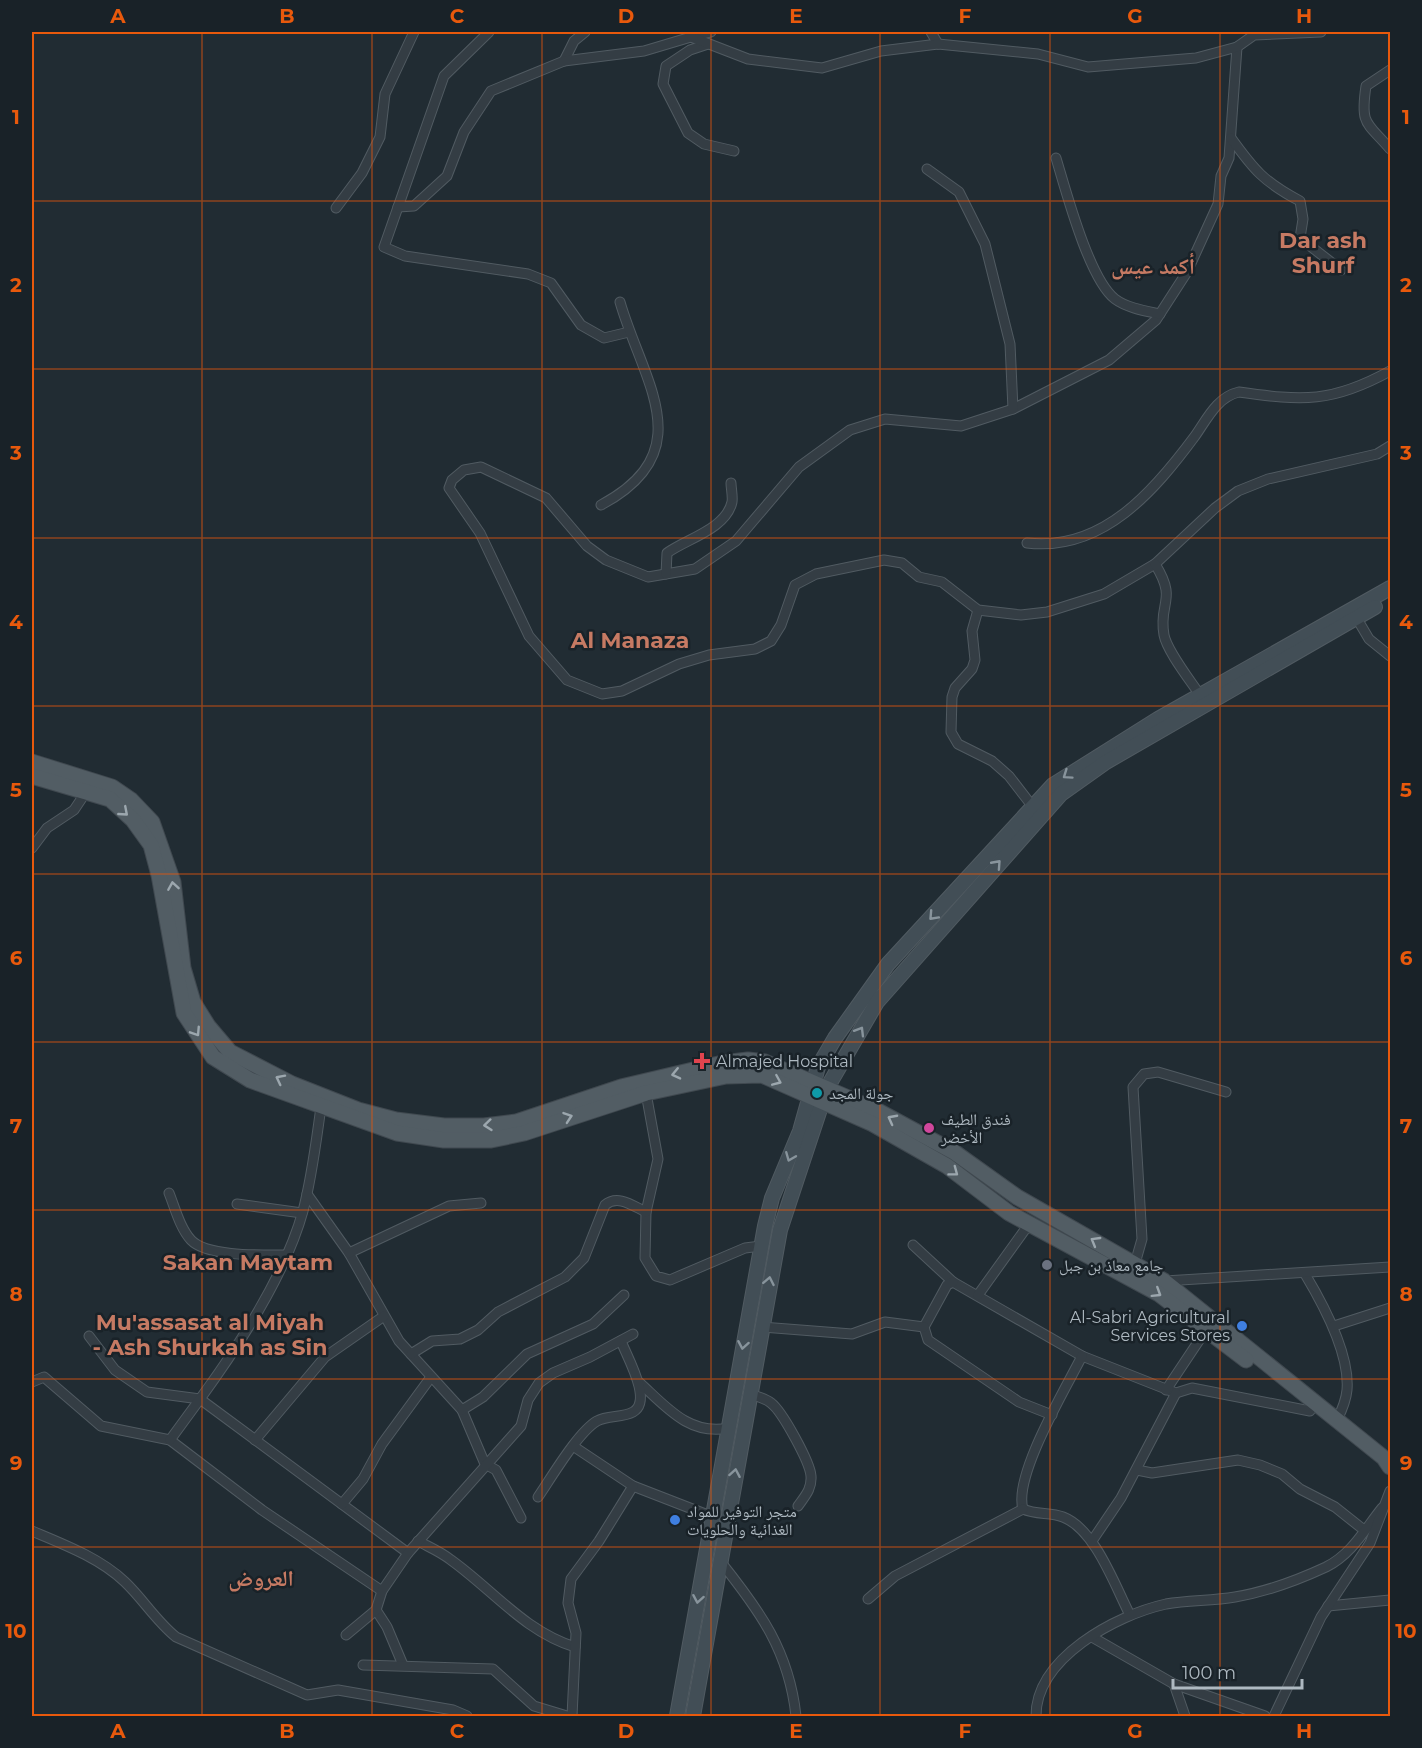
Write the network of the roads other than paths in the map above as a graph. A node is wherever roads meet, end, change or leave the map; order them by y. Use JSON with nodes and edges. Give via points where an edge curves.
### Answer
{"nodes":[{"id":1,"x":414,"y":32,"type":"edge"},
{"id":2,"x":489,"y":32,"type":"edge"},
{"id":3,"x":585,"y":32,"type":"edge"},
{"id":4,"x":711,"y":32,"type":"edge"},
{"id":5,"x":931,"y":32,"type":"edge"},
{"id":6,"x":1321,"y":32,"type":"edge"},
{"id":7,"x":691,"y":37,"type":"junction"},
{"id":8,"x":708,"y":44,"type":"junction"},
{"id":9,"x":938,"y":44,"type":"junction"},
{"id":10,"x":1238,"y":47,"type":"junction"},
{"id":11,"x":564,"y":61,"type":"junction"},
{"id":12,"x":1390,"y":70,"type":"edge"},
{"id":13,"x":1231,"y":138,"type":"junction"},
{"id":14,"x":1390,"y":149,"type":"edge"},
{"id":15,"x":734,"y":151,"type":"dead end"},
{"id":16,"x":1056,"y":158,"type":"dead end"},
{"id":17,"x":927,"y":169,"type":"dead end"},
{"id":18,"x":398,"y":207,"type":"junction"},
{"id":19,"x":336,"y":208,"type":"dead end"},
{"id":20,"x":1341,"y":270,"type":"dead end"},
{"id":21,"x":620,"y":302,"type":"dead end"},
{"id":22,"x":1160,"y":314,"type":"junction"},
{"id":23,"x":629,"y":332,"type":"junction"},
{"id":24,"x":1390,"y":371,"type":"edge"},
{"id":25,"x":1013,"y":409,"type":"junction"},
{"id":26,"x":1390,"y":446,"type":"edge"},
{"id":27,"x":730,"y":483,"type":"dead end"},
{"id":28,"x":601,"y":505,"type":"dead end"},
{"id":29,"x":1028,"y":543,"type":"dead end"},
{"id":30,"x":1155,"y":564,"type":"junction"},
{"id":31,"x":666,"y":574,"type":"junction"},
{"id":32,"x":1390,"y":588,"type":"edge"},
{"id":33,"x":1390,"y":599,"type":"edge"},
{"id":34,"x":978,"y":610,"type":"junction"},
{"id":35,"x":1356,"y":617,"type":"junction"},
{"id":36,"x":1390,"y":656,"type":"edge"},
{"id":37,"x":1200,"y":695,"type":"junction"},
{"id":38,"x":32,"y":762,"type":"edge"},
{"id":39,"x":32,"y":776,"type":"edge"},
{"id":40,"x":86,"y":792,"type":"junction"},
{"id":41,"x":1033,"y":807,"type":"junction"},
{"id":42,"x":32,"y":848,"type":"edge"},
{"id":43,"x":965,"y":890,"type":"junction"},
{"id":44,"x":818,"y":1091,"type":"junction"},
{"id":45,"x":1226,"y":1092,"type":"dead end"},
{"id":46,"x":646,"y":1093,"type":"junction"},
{"id":47,"x":321,"y":1107,"type":"junction"},
{"id":48,"x":169,"y":1193,"type":"dead end"},
{"id":49,"x":307,"y":1194,"type":"junction"},
{"id":50,"x":481,"y":1203,"type":"dead end"},
{"id":51,"x":237,"y":1204,"type":"dead end"},
{"id":52,"x":646,"y":1212,"type":"junction"},
{"id":53,"x":302,"y":1213,"type":"junction"},
{"id":54,"x":1029,"y":1224,"type":"junction"},
{"id":55,"x":765,"y":1226,"type":"junction"},
{"id":56,"x":780,"y":1230,"type":"junction"},
{"id":57,"x":913,"y":1245,"type":"dead end"},
{"id":58,"x":761,"y":1246,"type":"junction"},
{"id":59,"x":349,"y":1253,"type":"junction"},
{"id":60,"x":286,"y":1255,"type":"junction"},
{"id":61,"x":1390,"y":1267,"type":"edge"},
{"id":62,"x":1132,"y":1271,"type":"junction"},
{"id":63,"x":1305,"y":1274,"type":"junction"},
{"id":64,"x":1164,"y":1281,"type":"junction"},
{"id":65,"x":953,"y":1282,"type":"junction"},
{"id":66,"x":624,"y":1295,"type":"dead end"},
{"id":67,"x":978,"y":1295,"type":"junction"},
{"id":68,"x":1390,"y":1308,"type":"edge"},
{"id":69,"x":384,"y":1316,"type":"junction"},
{"id":70,"x":1334,"y":1326,"type":"junction"},
{"id":71,"x":760,"y":1327,"type":"junction"},
{"id":72,"x":924,"y":1327,"type":"junction"},
{"id":73,"x":1206,"y":1330,"type":"junction"},
{"id":74,"x":633,"y":1334,"type":"dead end"},
{"id":75,"x":88,"y":1336,"type":"dead end"},
{"id":76,"x":621,"y":1341,"type":"junction"},
{"id":77,"x":411,"y":1354,"type":"junction"},
{"id":78,"x":1082,"y":1356,"type":"junction"},
{"id":79,"x":431,"y":1377,"type":"junction"},
{"id":80,"x":636,"y":1379,"type":"junction"},
{"id":81,"x":32,"y":1382,"type":"edge"},
{"id":82,"x":1166,"y":1390,"type":"junction"},
{"id":83,"x":1176,"y":1393,"type":"junction"},
{"id":84,"x":749,"y":1394,"type":"junction"},
{"id":85,"x":200,"y":1399,"type":"junction"},
{"id":86,"x":462,"y":1410,"type":"junction"},
{"id":87,"x":1310,"y":1411,"type":"junction"},
{"id":88,"x":1052,"y":1415,"type":"junction"},
{"id":89,"x":1337,"y":1420,"type":"junction"},
{"id":90,"x":729,"y":1428,"type":"junction"},
{"id":91,"x":170,"y":1440,"type":"junction"},
{"id":92,"x":255,"y":1440,"type":"junction"},
{"id":93,"x":573,"y":1446,"type":"junction"},
{"id":94,"x":485,"y":1464,"type":"junction"},
{"id":95,"x":1390,"y":1467,"type":"edge"},
{"id":96,"x":1137,"y":1470,"type":"junction"},
{"id":97,"x":1390,"y":1473,"type":"edge"},
{"id":98,"x":633,"y":1486,"type":"junction"},
{"id":99,"x":1390,"y":1491,"type":"edge"},
{"id":100,"x":538,"y":1497,"type":"dead end"},
{"id":101,"x":342,"y":1504,"type":"junction"},
{"id":102,"x":798,"y":1506,"type":"dead end"},
{"id":103,"x":1382,"y":1508,"type":"junction"},
{"id":104,"x":1023,"y":1509,"type":"junction"},
{"id":105,"x":713,"y":1517,"type":"junction"},
{"id":106,"x":521,"y":1518,"type":"dead end"},
{"id":107,"x":1364,"y":1530,"type":"junction"},
{"id":108,"x":32,"y":1531,"type":"edge"},
{"id":109,"x":418,"y":1541,"type":"junction"},
{"id":110,"x":1092,"y":1541,"type":"junction"},
{"id":111,"x":408,"y":1553,"type":"junction"},
{"id":112,"x":720,"y":1561,"type":"junction"},
{"id":113,"x":703,"y":1574,"type":"junction"},
{"id":114,"x":717,"y":1576,"type":"junction"},
{"id":115,"x":382,"y":1591,"type":"junction"},
{"id":116,"x":868,"y":1599,"type":"dead end"},
{"id":117,"x":1390,"y":1600,"type":"edge"},
{"id":118,"x":1328,"y":1606,"type":"junction"},
{"id":119,"x":376,"y":1610,"type":"junction"},
{"id":120,"x":1130,"y":1615,"type":"junction"},
{"id":121,"x":346,"y":1635,"type":"dead end"},
{"id":122,"x":1092,"y":1637,"type":"junction"},
{"id":123,"x":575,"y":1647,"type":"junction"},
{"id":124,"x":363,"y":1665,"type":"dead end"},
{"id":125,"x":403,"y":1665,"type":"junction"},
{"id":126,"x":1174,"y":1684,"type":"junction"},
{"id":127,"x":467,"y":1716,"type":"edge"},
{"id":128,"x":567,"y":1716,"type":"edge"},
{"id":129,"x":572,"y":1716,"type":"edge"},
{"id":130,"x":677,"y":1716,"type":"edge"},
{"id":131,"x":693,"y":1716,"type":"edge"},
{"id":132,"x":796,"y":1716,"type":"edge"},
{"id":133,"x":1036,"y":1716,"type":"edge"},
{"id":134,"x":1185,"y":1716,"type":"edge"},
{"id":135,"x":1266,"y":1716,"type":"edge"},
{"id":136,"x":1274,"y":1716,"type":"edge"}],
"edges":[{"from":1,"to":19,"type":"street","via":[[385,94],[380,136],[362,173]]},
{"from":2,"to":18,"type":"street","via":[[444,76]]},
{"from":3,"to":11,"type":"street","via":[[574,41]]},
{"from":4,"to":7,"type":"street"},
{"from":5,"to":9,"type":"street"},
{"from":6,"to":10,"type":"street","via":[[1254,35]]},
{"from":7,"to":8,"type":"street"},
{"from":7,"to":11,"type":"street","via":[[644,51]]},
{"from":8,"to":9,"type":"street","via":[[748,60],[822,68],[881,51]]},
{"from":8,"to":15,"type":"street","via":[[690,50],[666,66],[663,84],[688,133],[704,144]]},
{"from":9,"to":10,"type":"street","via":[[1038,54],[1088,67],[1196,58]]},
{"from":10,"to":13,"type":"street"},
{"from":11,"to":18,"type":"street","via":[[491,91],[464,132],[447,176],[414,206]]},
{"from":12,"to":14,"type":"street","via":[[1366,86],[1364,104],[1366,124]]},
{"from":13,"to":20,"type":"street","via":[[1271,186],[1300,201],[1300,238]]},
{"from":13,"to":22,"type":"street","via":[[1218,204],[1187,272]]},
{"from":16,"to":22,"type":"street","via":[[1077,226],[1100,278],[1115,299]]},
{"from":17,"to":25,"type":"street","via":[[959,192],[985,244],[1010,344]]},
{"from":18,"to":23,"type":"street","via":[[384,247],[405,256],[528,274],[551,283],[581,324],[604,338]]},
{"from":21,"to":23,"type":"street"},
{"from":22,"to":25,"type":"street","via":[[1109,360]]},
{"from":23,"to":28,"type":"street","via":[[655,393],[660,438],[647,469],[622,494]]},
{"from":24,"to":29,"type":"street","via":[[1365,385],[1310,399],[1229,394],[1158,484],[1123,515],[1088,535]]},
{"from":25,"to":31,"type":"street","via":[[961,426],[885,419],[850,430],[799,467],[736,541],[695,569]]},
{"from":26,"to":30,"type":"street","via":[[1377,454],[1268,479],[1238,491]]},
{"from":27,"to":31,"type":"street","via":[[732,502],[723,518],[667,552]]},
{"from":30,"to":34,"type":"street","via":[[1104,594],[1057,609],[1021,615]]},
{"from":30,"to":37,"type":"street","via":[[1166,582],[1164,638]]},
{"from":31,"to":34,"type":"street","via":[[648,577],[606,560],[587,546],[546,498],[481,467],[464,470],[452,480],[449,489],[480,533],[529,636],[567,680],[602,694],[622,691],[680,664],[709,655],[755,649],[771,641],[795,585],[816,574],[848,566],[884,560],[902,563],[919,577],[942,582]]},
{"from":32,"to":37,"type":"main road"},
{"from":33,"to":35,"type":"main road"},
{"from":34,"to":41,"type":"street","via":[[972,631],[975,660],[952,697],[951,732],[958,744],[992,761],[1009,776]]},
{"from":35,"to":36,"type":"street","via":[[1369,639]]},
{"from":43,"to":35,"type":"main road","one_way":true,"via":[[1061,794],[1106,762]]},
{"from":37,"to":41,"type":"main road","one_way":true,"via":[[1083,763],[1053,785]]},
{"from":44,"to":38,"type":"main road","one_way":true,"via":[[765,1062],[748,1060],[621,1087],[516,1122],[444,1126],[358,1110],[292,1084],[230,1052],[194,1002],[183,968],[173,882],[152,822],[112,787]]},
{"from":39,"to":40,"type":"main road"},
{"from":40,"to":42,"type":"street","via":[[74,810],[47,828]]},
{"from":40,"to":47,"type":"main road","one_way":true,"via":[[110,799],[133,820],[151,845],[184,1013],[213,1057],[250,1080]]},
{"from":41,"to":43,"type":"main road"},
{"from":43,"to":44,"type":"main road","via":[[888,964],[835,1038]]},
{"from":46,"to":44,"type":"main road","one_way":true,"via":[[745,1074]]},
{"from":44,"to":54,"type":"main road","one_way":true,"via":[[947,1166]]},
{"from":44,"to":55,"type":"main road","one_way":true},
{"from":44,"to":56,"type":"main road"},
{"from":62,"to":44,"type":"main road","one_way":true,"via":[[954,1152],[878,1111]]},
{"from":45,"to":62,"type":"street","via":[[1158,1072],[1144,1074],[1133,1087],[1142,1239]]},
{"from":47,"to":46,"type":"main road","one_way":true,"via":[[397,1133],[444,1140],[491,1140]]},
{"from":46,"to":52,"type":"street","via":[[658,1159]]},
{"from":47,"to":49,"type":"street"},
{"from":48,"to":60,"type":"street","via":[[185,1231],[196,1244],[227,1255]]},
{"from":49,"to":53,"type":"street"},
{"from":49,"to":59,"type":"street"},
{"from":50,"to":59,"type":"street","via":[[449,1206]]},
{"from":51,"to":53,"type":"street"},
{"from":52,"to":58,"type":"street","via":[[645,1258],[656,1276],[670,1280],[745,1248]]},
{"from":52,"to":77,"type":"street","via":[[623,1200],[610,1200],[584,1258],[565,1277],[498,1312],[460,1339],[432,1341]]},
{"from":53,"to":60,"type":"street"},
{"from":54,"to":62,"type":"main road"},
{"from":54,"to":67,"type":"street"},
{"from":55,"to":56,"type":"main road"},
{"from":55,"to":58,"type":"main road"},
{"from":71,"to":56,"type":"main road","one_way":true},
{"from":57,"to":65,"type":"street"},
{"from":58,"to":90,"type":"main road","one_way":true},
{"from":59,"to":69,"type":"street"},
{"from":60,"to":85,"type":"street","via":[[239,1341]]},
{"from":61,"to":63,"type":"street"},
{"from":62,"to":64,"type":"main road"},
{"from":62,"to":73,"type":"main road","one_way":true},
{"from":63,"to":64,"type":"street"},
{"from":63,"to":70,"type":"street"},
{"from":64,"to":89,"type":"main road"},
{"from":65,"to":67,"type":"street"},
{"from":65,"to":72,"type":"street","via":[[947,1285]]},
{"from":66,"to":86,"type":"street","via":[[593,1324],[527,1354],[483,1397]]},
{"from":67,"to":78,"type":"street"},
{"from":68,"to":70,"type":"street"},
{"from":69,"to":77,"type":"street"},
{"from":69,"to":92,"type":"street","via":[[325,1357]]},
{"from":70,"to":89,"type":"street","via":[[1347,1388]]},
{"from":71,"to":72,"type":"street","via":[[852,1334],[885,1322]]},
{"from":71,"to":84,"type":"main road"},
{"from":72,"to":88,"type":"street","via":[[928,1340],[961,1363],[1019,1402]]},
{"from":73,"to":82,"type":"street"},
{"from":73,"to":87,"type":"main road"},
{"from":74,"to":76,"type":"street"},
{"from":75,"to":85,"type":"street","via":[[115,1370],[147,1392]]},
{"from":76,"to":80,"type":"street"},
{"from":76,"to":94,"type":"street","via":[[539,1383],[528,1400],[521,1426]]},
{"from":77,"to":79,"type":"street"},
{"from":78,"to":82,"type":"street"},
{"from":78,"to":88,"type":"street"},
{"from":79,"to":86,"type":"street"},
{"from":79,"to":101,"type":"street"},
{"from":80,"to":90,"type":"street","via":[[666,1408],[697,1429]]},
{"from":80,"to":93,"type":"street","via":[[642,1394],[635,1411],[597,1421]]},
{"from":81,"to":91,"type":"street","via":[[44,1377],[101,1426]]},
{"from":82,"to":83,"type":"street"},
{"from":83,"to":87,"type":"street","via":[[1192,1388]]},
{"from":83,"to":96,"type":"street"},
{"from":84,"to":102,"type":"street","via":[[771,1403],[809,1466],[809,1491]]},
{"from":112,"to":84,"type":"main road","one_way":true},
{"from":85,"to":91,"type":"street"},
{"from":85,"to":92,"type":"street"},
{"from":86,"to":94,"type":"street"},
{"from":87,"to":97,"type":"main road"},
{"from":88,"to":104,"type":"street","via":[[1029,1463]]},
{"from":89,"to":95,"type":"main road"},
{"from":90,"to":105,"type":"main road"},
{"from":91,"to":115,"type":"street","via":[[262,1510]]},
{"from":92,"to":101,"type":"street"},
{"from":93,"to":98,"type":"street"},
{"from":93,"to":100,"type":"street"},
{"from":94,"to":106,"type":"street","via":[[496,1470]]},
{"from":94,"to":109,"type":"street"},
{"from":96,"to":107,"type":"street","via":[[1152,1473],[1238,1460],[1260,1465],[1335,1507]]},
{"from":96,"to":110,"type":"street"},
{"from":98,"to":105,"type":"street"},
{"from":98,"to":123,"type":"street","via":[[571,1579],[567,1603],[576,1633]]},
{"from":99,"to":103,"type":"street"},
{"from":101,"to":111,"type":"street"},
{"from":103,"to":107,"type":"street"},
{"from":103,"to":118,"type":"street","via":[[1370,1544]]},
{"from":104,"to":110,"type":"street","via":[[1065,1518],[1078,1525]]},
{"from":104,"to":116,"type":"street","via":[[895,1576]]},
{"from":105,"to":113,"type":"main road"},
{"from":107,"to":120,"type":"street","via":[[1344,1556],[1326,1567],[1264,1590],[1167,1604]]},
{"from":108,"to":127,"type":"street","via":[[105,1566],[126,1582],[176,1637],[306,1695],[338,1690],[453,1710]]},
{"from":109,"to":111,"type":"street"},
{"from":109,"to":123,"type":"street","via":[[450,1559],[541,1632]]},
{"from":110,"to":120,"type":"street"},
{"from":111,"to":115,"type":"street"},
{"from":112,"to":114,"type":"main road"},
{"from":112,"to":132,"type":"street","via":[[759,1611],[782,1654],[794,1692]]},
{"from":113,"to":114,"type":"main road"},
{"from":113,"to":130,"type":"main road","one_way":true},
{"from":114,"to":131,"type":"main road"},
{"from":115,"to":119,"type":"street"},
{"from":117,"to":118,"type":"street"},
{"from":118,"to":136,"type":"street"},
{"from":119,"to":121,"type":"street"},
{"from":119,"to":125,"type":"street"},
{"from":120,"to":122,"type":"street"},
{"from":122,"to":126,"type":"street"},
{"from":122,"to":133,"type":"street","via":[[1055,1666],[1040,1692]]},
{"from":123,"to":129,"type":"street"},
{"from":124,"to":125,"type":"street"},
{"from":125,"to":128,"type":"street","via":[[493,1669],[534,1706]]},
{"from":126,"to":134,"type":"street"},
{"from":126,"to":135,"type":"street"}]}
